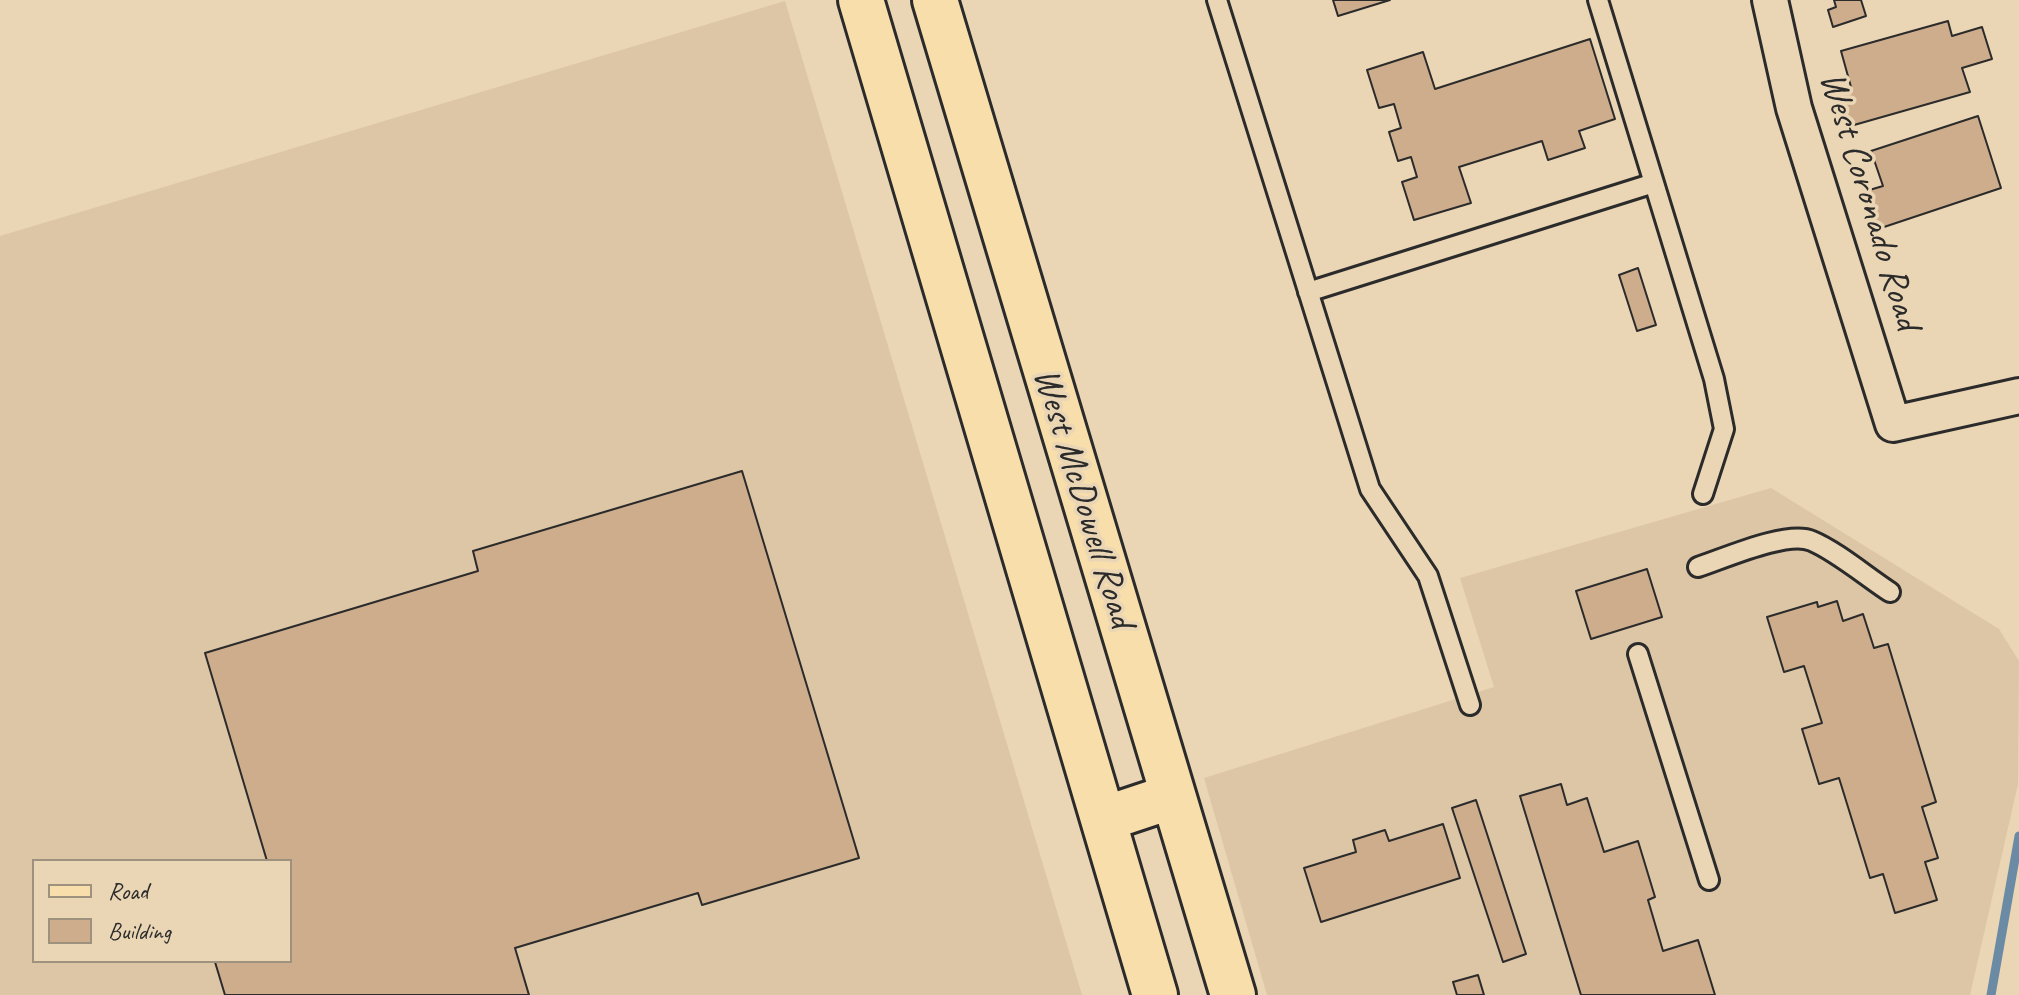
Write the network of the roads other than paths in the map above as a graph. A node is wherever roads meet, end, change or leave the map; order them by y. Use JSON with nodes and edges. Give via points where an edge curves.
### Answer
{"nodes":[{"id":1,"x":861,"y":0,"type":"edge"},
{"id":2,"x":935,"y":0,"type":"edge"},
{"id":3,"x":1217,"y":0,"type":"edge"},
{"id":4,"x":1598,"y":0,"type":"edge"},
{"id":5,"x":1770,"y":0,"type":"edge"},
{"id":6,"x":972,"y":127,"type":"junction"},
{"id":7,"x":905,"y":148,"type":"junction"},
{"id":8,"x":1654,"y":183,"type":"junction"},
{"id":9,"x":1308,"y":292,"type":"junction"},
{"id":10,"x":2019,"y":396,"type":"edge"},
{"id":11,"x":1703,"y":494,"type":"dead end"},
{"id":12,"x":1698,"y":567,"type":"dead end"},
{"id":13,"x":1890,"y":592,"type":"dead end"},
{"id":14,"x":1638,"y":654,"type":"dead end"},
{"id":15,"x":1470,"y":705,"type":"dead end"},
{"id":16,"x":1173,"y":796,"type":"junction"},
{"id":17,"x":1104,"y":819,"type":"junction"},
{"id":18,"x":1709,"y":880,"type":"dead end"},
{"id":19,"x":1155,"y":995,"type":"edge"},
{"id":20,"x":1233,"y":995,"type":"edge"}],
"edges":[{"from":1,"to":7,"type":"main road","name":"West McDowell Road"},
{"from":2,"to":6,"type":"main road","name":"West McDowell Road"},
{"from":3,"to":9,"type":"lane"},
{"from":4,"to":8,"type":"lane"},
{"from":5,"to":10,"type":"street","name":"West Coronado Road","via":[[1794,108],[1893,424]]},
{"from":6,"to":7,"type":"main road"},
{"from":6,"to":16,"type":"main road","name":"West McDowell Road"},
{"from":7,"to":17,"type":"main road","name":"West McDowell Road"},
{"from":8,"to":9,"type":"lane"},
{"from":8,"to":11,"type":"lane","via":[[1714,379],[1724,429]]},
{"from":9,"to":15,"type":"lane","via":[[1370,489],[1428,576]]},
{"from":12,"to":13,"type":"lane","via":[[1763,545],[1810,539]]},
{"from":14,"to":18,"type":"lane"},
{"from":16,"to":17,"type":"main road"},
{"from":16,"to":20,"type":"main road","name":"West McDowell Road"},
{"from":17,"to":19,"type":"main road","name":"West McDowell Road"}]}
